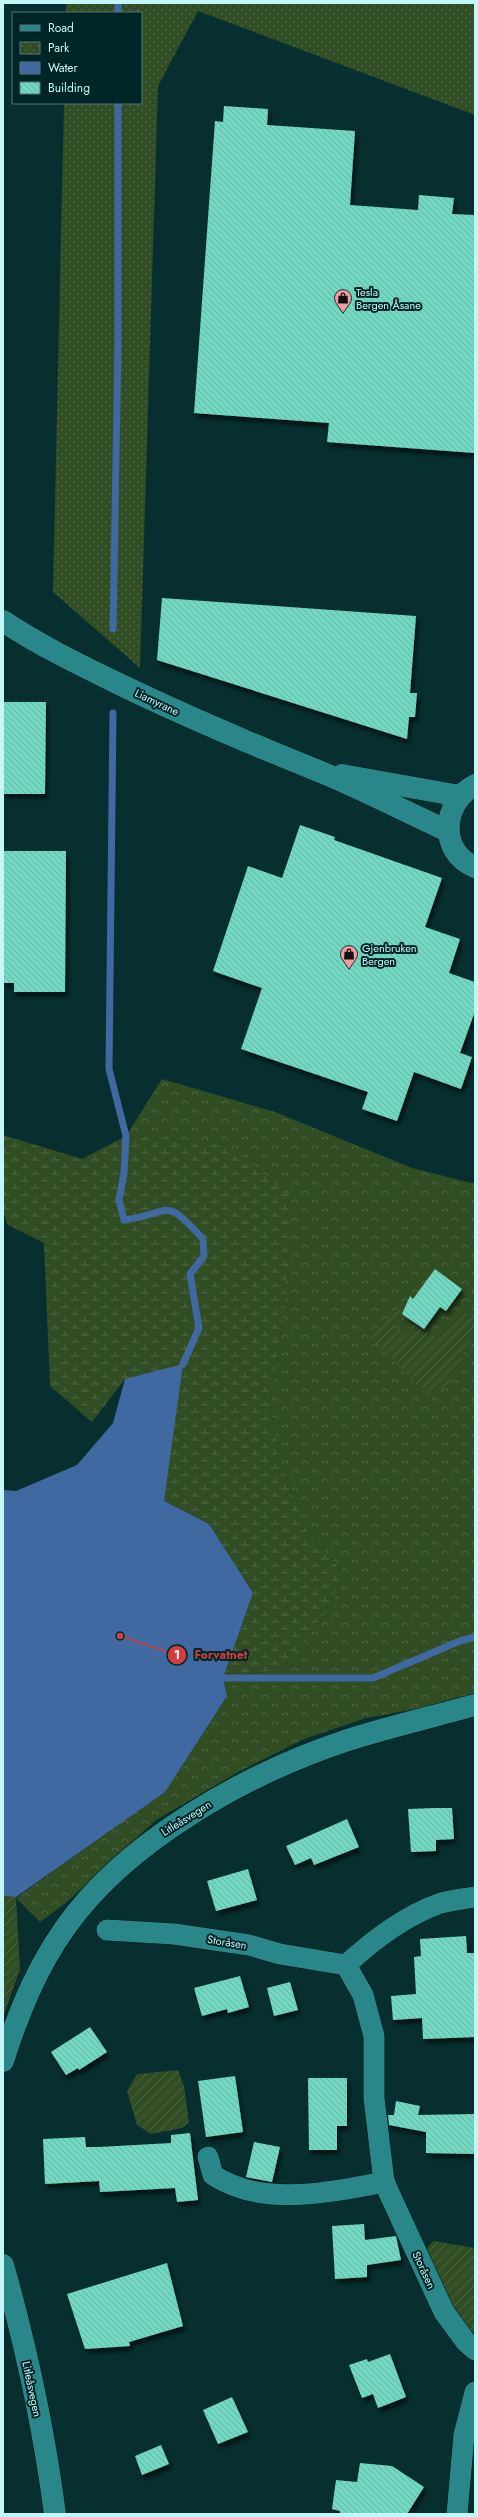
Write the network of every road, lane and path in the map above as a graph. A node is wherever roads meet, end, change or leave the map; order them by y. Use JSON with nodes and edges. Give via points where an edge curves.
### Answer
{"nodes":[{"id":1,"x":3,"y":621,"type":"edge"},
{"id":2,"x":318,"y":770,"type":"junction"},
{"id":3,"x":467,"y":790,"type":"edge"},
{"id":4,"x":448,"y":831,"type":"junction"},
{"id":5,"x":475,"y":867,"type":"edge"},
{"id":6,"x":475,"y":1705,"type":"edge"},
{"id":7,"x":475,"y":1898,"type":"edge"},
{"id":8,"x":107,"y":1930,"type":"dead end"},
{"id":9,"x":346,"y":1965,"type":"junction"},
{"id":10,"x":3,"y":2061,"type":"edge"},
{"id":11,"x":208,"y":2157,"type":"dead end"},
{"id":12,"x":385,"y":2182,"type":"junction"},
{"id":13,"x":3,"y":2265,"type":"edge"},
{"id":14,"x":475,"y":2350,"type":"edge"},
{"id":15,"x":475,"y":2392,"type":"edge"},
{"id":16,"x":55,"y":2514,"type":"edge"},
{"id":17,"x":457,"y":2514,"type":"edge"}],
"edges":[{"from":1,"to":2,"type":"street","name":"Liamyrane","via":[[80,665],[160,704],[221,732]]},
{"from":2,"to":3,"type":"street","name":"Liamyrane"},
{"from":2,"to":4,"type":"street","name":"Liamyrane"},
{"from":3,"to":4,"type":"street","via":[[450,814]]},
{"from":4,"to":5,"type":"street","via":[[460,857]]},
{"from":6,"to":10,"type":"street","name":"Litleåsvegen","via":[[345,1741],[283,1765],[219,1798],[155,1838],[106,1881],[66,1927],[39,1970],[17,2017]]},
{"from":7,"to":9,"type":"street","via":[[439,1903],[401,1922],[366,1946]]},
{"from":8,"to":9,"type":"street","name":"Storåsen","via":[[174,1934],[249,1945],[280,1954]]},
{"from":9,"to":12,"type":"street","name":"Storåsen","via":[[363,1995],[374,2036],[374,2098]]},
{"from":11,"to":12,"type":"street","via":[[212,2175],[222,2181],[268,2195],[334,2191]]},
{"from":12,"to":14,"type":"street","name":"Storåsen","via":[[444,2312]]},
{"from":13,"to":16,"type":"street","name":"Litleåsvegen","via":[[16,2310]]},
{"from":15,"to":17,"type":"street","via":[[464,2435]]}]}
